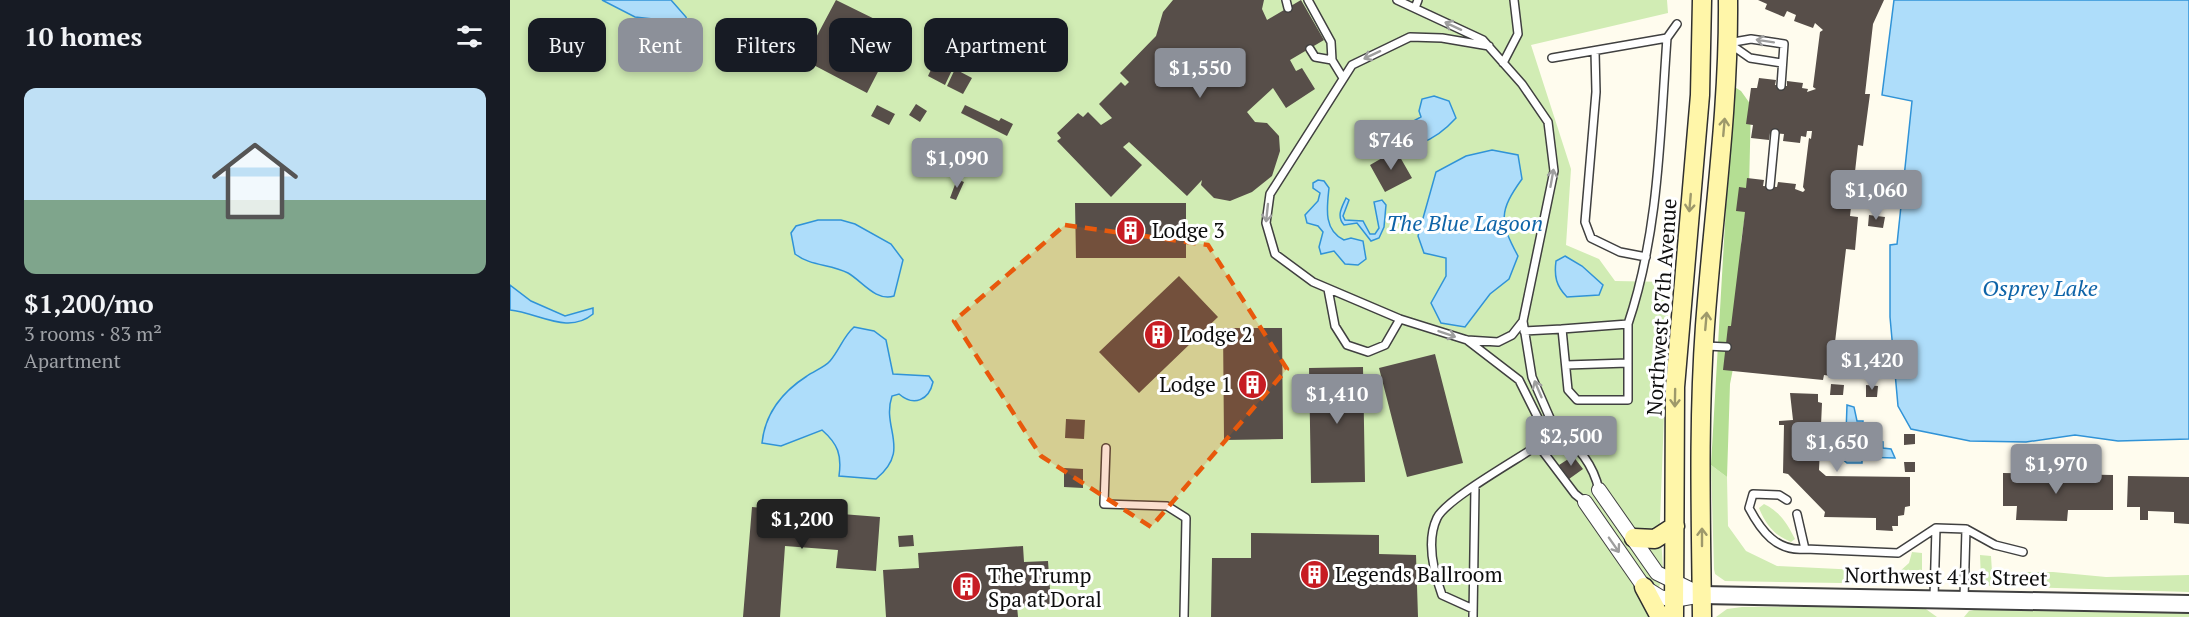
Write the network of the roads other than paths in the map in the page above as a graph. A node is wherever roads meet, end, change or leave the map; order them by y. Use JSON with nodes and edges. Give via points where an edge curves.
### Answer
{"nodes":[{"id":1,"x":1308,"y":0,"type":"edge"},
{"id":2,"x":1397,"y":0,"type":"edge"},
{"id":3,"x":1418,"y":0,"type":"edge"},
{"id":4,"x":1514,"y":0,"type":"edge"},
{"id":5,"x":1702,"y":0,"type":"edge"},
{"id":6,"x":1728,"y":0,"type":"edge"},
{"id":7,"x":1415,"y":8,"type":"junction"},
{"id":8,"x":1677,"y":24,"type":"dead end"},
{"id":9,"x":1667,"y":38,"type":"junction"},
{"id":10,"x":1702,"y":40,"type":"junction"},
{"id":11,"x":1728,"y":43,"type":"junction"},
{"id":12,"x":1489,"y":46,"type":"junction"},
{"id":13,"x":1310,"y":48,"type":"dead end"},
{"id":14,"x":1595,"y":51,"type":"junction"},
{"id":15,"x":1552,"y":58,"type":"dead end"},
{"id":16,"x":1332,"y":60,"type":"junction"},
{"id":17,"x":1503,"y":63,"type":"junction"},
{"id":18,"x":1782,"y":63,"type":"junction"},
{"id":19,"x":1343,"y":78,"type":"junction"},
{"id":20,"x":1781,"y":86,"type":"dead end"},
{"id":21,"x":1775,"y":133,"type":"dead end"},
{"id":22,"x":1770,"y":186,"type":"dead end"},
{"id":23,"x":1646,"y":257,"type":"junction"},
{"id":24,"x":1328,"y":289,"type":"junction"},
{"id":25,"x":1400,"y":320,"type":"junction"},
{"id":26,"x":1522,"y":321,"type":"junction"},
{"id":27,"x":1628,"y":324,"type":"junction"},
{"id":28,"x":1562,"y":329,"type":"junction"},
{"id":29,"x":1524,"y":331,"type":"junction"},
{"id":30,"x":1467,"y":340,"type":"junction"},
{"id":31,"x":1704,"y":346,"type":"junction"},
{"id":32,"x":1727,"y":347,"type":"dead end"},
{"id":33,"x":1628,"y":363,"type":"junction"},
{"id":34,"x":1566,"y":365,"type":"junction"},
{"id":35,"x":1538,"y":445,"type":"junction"},
{"id":36,"x":1106,"y":448,"type":"dead end"},
{"id":37,"x":1475,"y":487,"type":"junction"},
{"id":38,"x":1599,"y":490,"type":"joint"},
{"id":39,"x":1787,"y":500,"type":"dead end"},
{"id":40,"x":1585,"y":502,"type":"joint"},
{"id":41,"x":1797,"y":514,"type":"dead end"},
{"id":42,"x":1675,"y":526,"type":"junction"},
{"id":43,"x":1936,"y":528,"type":"junction"},
{"id":44,"x":1965,"y":529,"type":"junction"},
{"id":45,"x":1634,"y":538,"type":"junction"},
{"id":46,"x":1805,"y":549,"type":"junction"},
{"id":47,"x":2023,"y":552,"type":"dead end"},
{"id":48,"x":1644,"y":587,"type":"junction"},
{"id":49,"x":1702,"y":596,"type":"junction"},
{"id":50,"x":1934,"y":597,"type":"junction"},
{"id":51,"x":1964,"y":598,"type":"junction"},
{"id":52,"x":1674,"y":600,"type":"edge"},
{"id":53,"x":2189,"y":604,"type":"edge"},
{"id":54,"x":1473,"y":613,"type":"edge"},
{"id":55,"x":1184,"y":617,"type":"edge"},
{"id":56,"x":1660,"y":617,"type":"edge"},
{"id":57,"x":1702,"y":617,"type":"edge"}],
"edges":[{"from":1,"to":16,"type":"lane","via":[[1331,42]]},
{"from":2,"to":7,"type":"lane"},
{"from":3,"to":7,"type":"lane"},
{"from":4,"to":17,"type":"lane","via":[[1518,34]]},
{"from":5,"to":10,"type":"main road","name":"Northwest 87th Avenue"},
{"from":6,"to":11,"type":"main road"},
{"from":12,"to":7,"type":"lane","one_way":true},
{"from":8,"to":9,"type":"lane"},
{"from":9,"to":14,"type":"lane"},
{"from":9,"to":23,"type":"lane","via":[[1654,219]]},
{"from":10,"to":11,"type":"main road"},
{"from":10,"to":42,"type":"main road","name":"Northwest 87th Avenue","one_way":true,"via":[[1677,357]]},
{"from":11,"to":18,"type":"lane","via":[[1750,58]]},
{"from":18,"to":11,"type":"lane","one_way":true,"via":[[1784,44],[1751,39]]},
{"from":31,"to":11,"type":"main road","one_way":true,"via":[[1726,107]]},
{"from":12,"to":17,"type":"lane"},
{"from":12,"to":19,"type":"lane","one_way":true,"via":[[1410,37],[1352,65]]},
{"from":13,"to":16,"type":"lane","via":[[1315,57]]},
{"from":14,"to":15,"type":"lane"},
{"from":14,"to":23,"type":"lane","via":[[1596,92],[1585,222],[1591,238],[1620,252]]},
{"from":16,"to":19,"type":"lane"},
{"from":26,"to":17,"type":"lane","one_way":true,"via":[[1554,171],[1548,122]]},
{"from":18,"to":20,"type":"lane"},
{"from":19,"to":24,"type":"lane","one_way":true,"via":[[1270,194],[1266,222],[1275,254]]},
{"from":21,"to":22,"type":"lane"},
{"from":23,"to":27,"type":"lane"},
{"from":24,"to":25,"type":"lane"},
{"from":24,"to":25,"type":"lane","via":[[1335,326],[1347,345],[1368,352],[1386,345]]},
{"from":25,"to":30,"type":"lane","one_way":true},
{"from":26,"to":29,"type":"lane"},
{"from":26,"to":30,"type":"lane","via":[[1512,335],[1498,342]]},
{"from":27,"to":28,"type":"lane"},
{"from":27,"to":33,"type":"lane"},
{"from":28,"to":29,"type":"lane"},
{"from":28,"to":34,"type":"lane"},
{"from":38,"to":29,"type":"lane","one_way":true,"via":[[1596,474],[1569,439],[1556,432],[1532,376]]},
{"from":30,"to":35,"type":"lane","via":[[1520,380],[1544,430]]},
{"from":31,"to":32,"type":"lane"},
{"from":49,"to":31,"type":"main road","one_way":true},
{"from":33,"to":34,"type":"lane"},
{"from":33,"to":34,"type":"lane","via":[[1628,400],[1577,399],[1568,390]]},
{"from":35,"to":37,"type":"lane"},
{"from":35,"to":40,"type":"lane"},
{"from":36,"to":55,"type":"lane","via":[[1104,504],[1167,506],[1186,518]]},
{"from":37,"to":54,"type":"lane"},
{"from":37,"to":54,"type":"lane","via":[[1450,503],[1437,518],[1433,541],[1434,573],[1442,595]]},
{"from":38,"to":45,"type":"street","name":"Northwest 41st Street"},
{"from":39,"to":46,"type":"lane","via":[[1779,495],[1753,494],[1749,508],[1759,526],[1779,544],[1791,550]]},
{"from":40,"to":48,"type":"street","one_way":true},
{"from":41,"to":46,"type":"lane"},
{"from":42,"to":45,"type":"main road","via":[[1655,539]]},
{"from":42,"to":52,"type":"main road","name":"Northwest 87th Avenue"},
{"from":43,"to":44,"type":"lane"},
{"from":43,"to":46,"type":"lane","via":[[1898,553]]},
{"from":43,"to":50,"type":"lane"},
{"from":44,"to":47,"type":"lane","via":[[1995,545]]},
{"from":44,"to":51,"type":"lane"},
{"from":45,"to":52,"type":"street","name":"Northwest 41st Street"},
{"from":48,"to":52,"type":"street","name":"Northwest 41st Street"},
{"from":48,"to":56,"type":"main road"},
{"from":49,"to":50,"type":"street","name":"Northwest 41st Street"},
{"from":49,"to":52,"type":"street","name":"Northwest 41st Street"},
{"from":49,"to":57,"type":"main road"},
{"from":50,"to":51,"type":"street","name":"Northwest 41st Street"},
{"from":51,"to":53,"type":"street","name":"Northwest 41st Street"}]}
